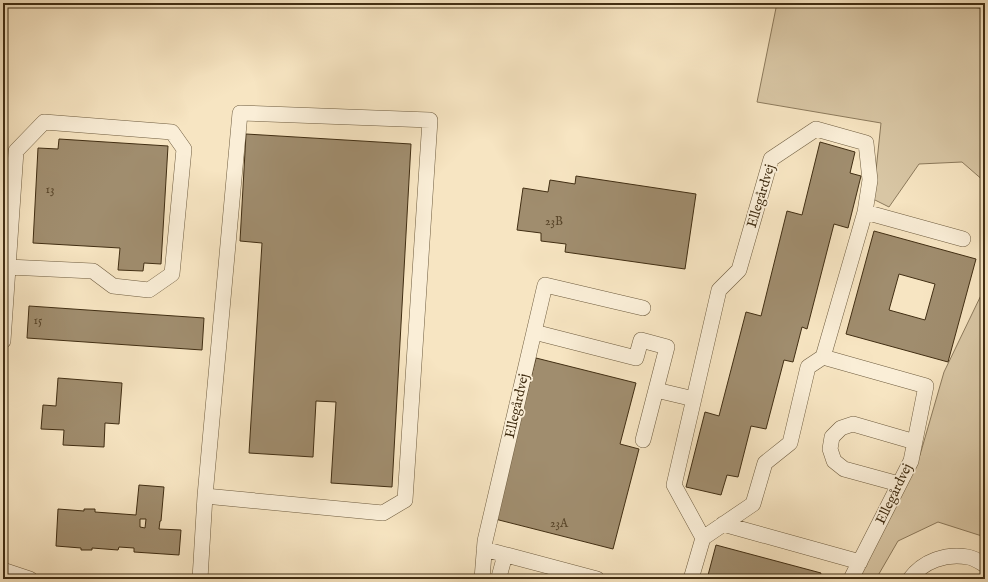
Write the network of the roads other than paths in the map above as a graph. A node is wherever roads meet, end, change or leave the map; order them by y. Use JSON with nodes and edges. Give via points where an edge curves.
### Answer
{"nodes":[{"id":1,"x":9,"y":150,"type":"edge"},
{"id":2,"x":865,"y":212,"type":"junction"},
{"id":3,"x":963,"y":240,"type":"dead end"},
{"id":4,"x":8,"y":267,"type":"junction"},
{"id":5,"x":644,"y":308,"type":"dead end"},
{"id":6,"x":534,"y":332,"type":"junction"},
{"id":7,"x":3,"y":341,"type":"edge"},
{"id":8,"x":824,"y":357,"type":"junction"},
{"id":9,"x":656,"y":390,"type":"junction"},
{"id":10,"x":694,"y":399,"type":"junction"},
{"id":11,"x":643,"y":440,"type":"dead end"},
{"id":12,"x":915,"y":442,"type":"junction"},
{"id":13,"x":899,"y":484,"type":"junction"},
{"id":14,"x":205,"y":496,"type":"junction"},
{"id":15,"x":723,"y":524,"type":"junction"},
{"id":16,"x":703,"y":538,"type":"junction"},
{"id":17,"x":484,"y":549,"type":"junction"},
{"id":18,"x":505,"y":554,"type":"junction"},
{"id":19,"x":860,"y":562,"type":"junction"},
{"id":20,"x":985,"y":565,"type":"edge"},
{"id":21,"x":3,"y":570,"type":"edge"},
{"id":22,"x":30,"y":579,"type":"edge"},
{"id":23,"x":200,"y":579,"type":"edge"},
{"id":24,"x":482,"y":579,"type":"edge"},
{"id":25,"x":500,"y":579,"type":"edge"},
{"id":26,"x":597,"y":579,"type":"edge"},
{"id":27,"x":691,"y":579,"type":"edge"},
{"id":28,"x":851,"y":579,"type":"edge"},
{"id":29,"x":910,"y":579,"type":"edge"}],
"edges":[{"from":1,"to":4,"type":"street"},
{"from":1,"to":4,"type":"street","via":[[44,122],[172,132],[184,149],[172,274],[149,290],[113,286],[92,271]]},
{"from":2,"to":3,"type":"street"},
{"from":2,"to":8,"type":"street","name":"Ellegårdvej"},
{"from":2,"to":10,"type":"street","name":"Ellegårdvej","via":[[870,180],[866,143],[816,129],[771,159],[739,270],[719,290]]},
{"from":4,"to":7,"type":"street"},
{"from":5,"to":6,"type":"street","name":"Ellegårdvej","via":[[545,285]]},
{"from":6,"to":9,"type":"street","via":[[636,358],[641,340],[667,347]]},
{"from":6,"to":17,"type":"street","name":"Ellegårdvej"},
{"from":8,"to":12,"type":"street","name":"Ellegårdvej","via":[[926,386]]},
{"from":8,"to":15,"type":"street","via":[[808,367],[790,443],[764,463],[753,504]]},
{"from":9,"to":10,"type":"street"},
{"from":9,"to":11,"type":"street"},
{"from":10,"to":16,"type":"street","name":"Ellegårdvej","via":[[674,485]]},
{"from":12,"to":13,"type":"street","name":"Ellegårdvej","via":[[911,460]]},
{"from":12,"to":13,"type":"street","via":[[853,424],[841,428],[832,437],[830,449],[834,461],[844,469]]},
{"from":13,"to":19,"type":"street","name":"Ellegårdvej"},
{"from":14,"to":14,"type":"street","via":[[383,513],[405,500],[430,120],[240,113]]},
{"from":14,"to":23,"type":"street"},
{"from":15,"to":16,"type":"street"},
{"from":15,"to":19,"type":"street"},
{"from":16,"to":27,"type":"street"},
{"from":17,"to":18,"type":"street"},
{"from":17,"to":24,"type":"street","name":"Ellegårdvej"},
{"from":18,"to":25,"type":"street"},
{"from":18,"to":26,"type":"street"},
{"from":19,"to":28,"type":"street","name":"Ellegårdvej"},
{"from":20,"to":29,"type":"street","via":[[969,557],[947,556],[927,563]]},
{"from":21,"to":22,"type":"street"}]}
